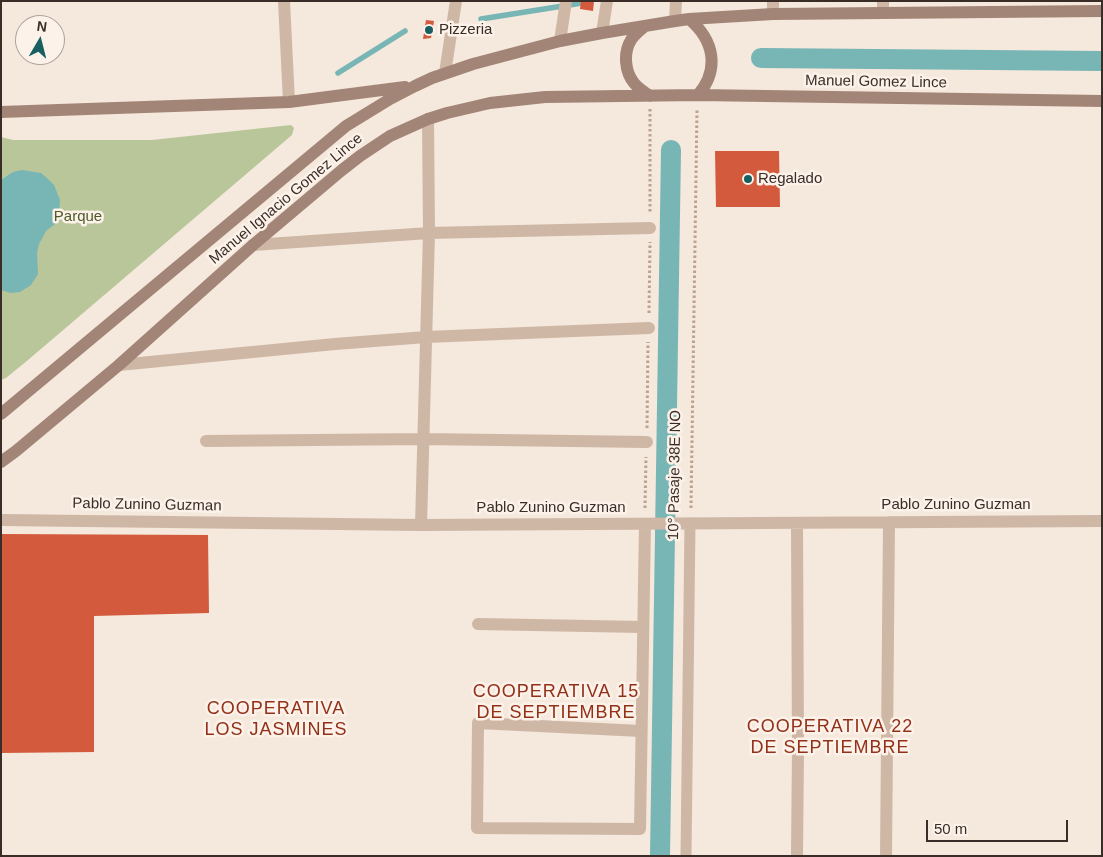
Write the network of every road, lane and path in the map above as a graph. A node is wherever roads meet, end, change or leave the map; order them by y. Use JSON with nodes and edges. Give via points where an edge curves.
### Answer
{"nodes":[{"id":1,"x":284,"y":1,"type":"edge"},
{"id":2,"x":456,"y":1,"type":"edge"},
{"id":3,"x":566,"y":1,"type":"edge"},
{"id":4,"x":607,"y":1,"type":"edge"},
{"id":5,"x":676,"y":1,"type":"edge"},
{"id":6,"x":993,"y":6,"type":"edge"},
{"id":7,"x":773,"y":7,"type":"edge"},
{"id":8,"x":883,"y":7,"type":"edge"},
{"id":9,"x":1102,"y":11,"type":"edge"},
{"id":10,"x":689,"y":19,"type":"junction"},
{"id":11,"x":674,"y":21,"type":"junction"},
{"id":12,"x":645,"y":26,"type":"junction"},
{"id":13,"x":602,"y":32,"type":"junction"},
{"id":14,"x":560,"y":41,"type":"junction"},
{"id":15,"x":444,"y":73,"type":"junction"},
{"id":16,"x":415,"y":86,"type":"junction"},
{"id":17,"x":698,"y":95,"type":"junction"},
{"id":18,"x":650,"y":96,"type":"junction"},
{"id":19,"x":1102,"y":101,"type":"edge"},
{"id":20,"x":289,"y":102,"type":"junction"},
{"id":21,"x":1,"y":112,"type":"edge"},
{"id":22,"x":428,"y":120,"type":"junction"},
{"id":23,"x":650,"y":228,"type":"junction"},
{"id":24,"x":429,"y":233,"type":"junction"},
{"id":25,"x":253,"y":245,"type":"junction"},
{"id":26,"x":649,"y":328,"type":"junction"},
{"id":27,"x":426,"y":337,"type":"junction"},
{"id":28,"x":119,"y":365,"type":"junction"},
{"id":29,"x":17,"y":402,"type":"junction"},
{"id":30,"x":1,"y":408,"type":"edge"},
{"id":31,"x":1,"y":414,"type":"edge"},
{"id":32,"x":423,"y":439,"type":"junction"},
{"id":33,"x":206,"y":441,"type":"dead end"},
{"id":34,"x":647,"y":442,"type":"junction"},
{"id":35,"x":1,"y":462,"type":"edge"},
{"id":36,"x":1,"y":520,"type":"edge"},
{"id":37,"x":1102,"y":521,"type":"edge"},
{"id":38,"x":889,"y":522,"type":"junction"},
{"id":39,"x":688,"y":523,"type":"junction"},
{"id":40,"x":797,"y":523,"type":"junction"},
{"id":41,"x":649,"y":524,"type":"junction"},
{"id":42,"x":421,"y":525,"type":"junction"},
{"id":43,"x":478,"y":624,"type":"dead end"},
{"id":44,"x":643,"y":627,"type":"junction"},
{"id":45,"x":641,"y":731,"type":"junction"},
{"id":46,"x":686,"y":856,"type":"edge"},
{"id":47,"x":797,"y":856,"type":"edge"},
{"id":48,"x":886,"y":856,"type":"edge"}],
"edges":[{"from":1,"to":20,"type":"street"},
{"from":2,"to":15,"type":"street"},
{"from":3,"to":14,"type":"street"},
{"from":4,"to":13,"type":"street"},
{"from":5,"to":11,"type":"street"},
{"from":6,"to":8,"type":"main road"},
{"from":6,"to":9,"type":"main road"},
{"from":7,"to":8,"type":"main road"},
{"from":7,"to":10,"type":"main road"},
{"from":10,"to":11,"type":"main road"},
{"from":10,"to":17,"type":"main road","via":[[704,35],[711,56],[710,74]]},
{"from":11,"to":12,"type":"main road"},
{"from":12,"to":13,"type":"main road","name":"Manuel Ignacio Gomez Lince"},
{"from":12,"to":18,"type":"main road","via":[[630,41],[626,62],[633,82]]},
{"from":13,"to":14,"type":"main road","name":"Manuel Ignacio Gomez Lince"},
{"from":14,"to":15,"type":"main road","name":"Manuel Ignacio Gomez Lince"},
{"from":15,"to":16,"type":"main road","name":"Manuel Ignacio Gomez Lince"},
{"from":16,"to":20,"type":"main road"},
{"from":16,"to":29,"type":"main road","name":"Manuel Ignacio Gomez Lince","via":[[382,103],[332,137]]},
{"from":17,"to":18,"type":"main road","name":"Manuel Gomez Lince"},
{"from":17,"to":19,"type":"main road","name":"Manuel Gomez Lince"},
{"from":17,"to":39,"type":"path","name":"10° Pasaje 38E NO"},
{"from":18,"to":22,"type":"main road","name":"Manuel Ignacio Gomez Lince","via":[[511,100],[468,107]]},
{"from":18,"to":23,"type":"path"},
{"from":20,"to":21,"type":"main road"},
{"from":22,"to":24,"type":"street"},
{"from":22,"to":25,"type":"main road","name":"Manuel Ignacio Gomez Lince","via":[[390,136],[360,156]]},
{"from":23,"to":24,"type":"street"},
{"from":23,"to":26,"type":"path"},
{"from":24,"to":25,"type":"street"},
{"from":24,"to":27,"type":"street"},
{"from":25,"to":28,"type":"main road","name":"Manuel Ignacio Gomez Lince"},
{"from":26,"to":27,"type":"street"},
{"from":26,"to":34,"type":"path"},
{"from":27,"to":28,"type":"street"},
{"from":27,"to":32,"type":"street"},
{"from":28,"to":35,"type":"main road","name":"Manuel Ignacio Gomez Lince"},
{"from":29,"to":30,"type":"main road"},
{"from":29,"to":31,"type":"main road","name":"Manuel Ignacio Gomez Lince"},
{"from":32,"to":33,"type":"street"},
{"from":32,"to":34,"type":"street"},
{"from":32,"to":42,"type":"street"},
{"from":34,"to":41,"type":"path"},
{"from":36,"to":42,"type":"street","name":"Pablo Zunino Guzman"},
{"from":37,"to":38,"type":"street","name":"Pablo Zunino Guzman"},
{"from":38,"to":40,"type":"street","name":"Pablo Zunino Guzman"},
{"from":38,"to":48,"type":"street"},
{"from":39,"to":40,"type":"street","name":"Pablo Zunino Guzman"},
{"from":39,"to":41,"type":"street","name":"Pablo Zunino Guzman"},
{"from":39,"to":46,"type":"street","name":"10° Pasaje 38E NO"},
{"from":40,"to":47,"type":"street"},
{"from":41,"to":42,"type":"street","name":"Pablo Zunino Guzman"},
{"from":41,"to":44,"type":"street"},
{"from":43,"to":44,"type":"street"},
{"from":44,"to":45,"type":"street"},
{"from":45,"to":45,"type":"street","via":[[478,723],[478,828],[640,830]]}]}
